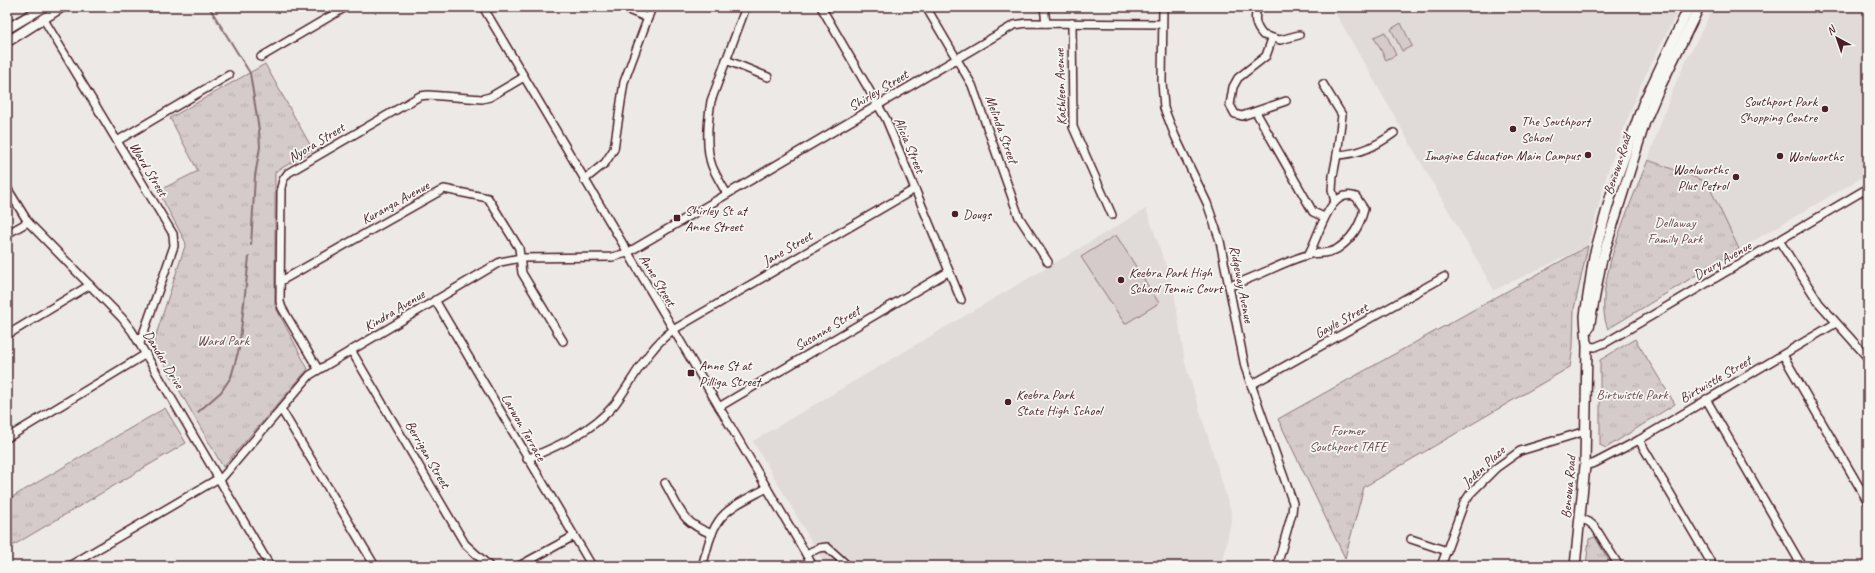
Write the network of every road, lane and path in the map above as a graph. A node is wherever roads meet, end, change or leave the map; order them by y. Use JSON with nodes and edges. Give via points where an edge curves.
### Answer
{"nodes":[{"id":1,"x":62,"y":7,"type":"edge"},
{"id":2,"x":346,"y":7,"type":"edge"},
{"id":3,"x":483,"y":7,"type":"edge"},
{"id":4,"x":621,"y":7,"type":"edge"},
{"id":5,"x":652,"y":7,"type":"edge"},
{"id":6,"x":746,"y":7,"type":"edge"},
{"id":7,"x":821,"y":7,"type":"edge"},
{"id":8,"x":926,"y":7,"type":"edge"},
{"id":9,"x":1044,"y":7,"type":"edge"},
{"id":10,"x":1163,"y":7,"type":"edge"},
{"id":11,"x":1257,"y":7,"type":"edge"},
{"id":12,"x":1689,"y":7,"type":"edge"},
{"id":13,"x":1699,"y":7,"type":"edge"},
{"id":14,"x":41,"y":11,"type":"edge"},
{"id":15,"x":648,"y":18,"type":"junction"},
{"id":16,"x":1046,"y":23,"type":"junction"},
{"id":17,"x":1072,"y":23,"type":"junction"},
{"id":18,"x":1162,"y":24,"type":"junction"},
{"id":19,"x":7,"y":29,"type":"edge"},
{"id":20,"x":1299,"y":35,"type":"dead end"},
{"id":21,"x":1272,"y":39,"type":"junction"},
{"id":22,"x":7,"y":42,"type":"edge"},
{"id":23,"x":261,"y":57,"type":"dead end"},
{"id":24,"x":957,"y":58,"type":"junction"},
{"id":25,"x":726,"y":60,"type":"junction"},
{"id":26,"x":229,"y":75,"type":"dead end"},
{"id":27,"x":524,"y":77,"type":"junction"},
{"id":28,"x":768,"y":77,"type":"dead end"},
{"id":29,"x":1323,"y":84,"type":"dead end"},
{"id":30,"x":1286,"y":101,"type":"dead end"},
{"id":31,"x":878,"y":105,"type":"junction"},
{"id":32,"x":1256,"y":112,"type":"junction"},
{"id":33,"x":1394,"y":133,"type":"dead end"},
{"id":34,"x":117,"y":141,"type":"junction"},
{"id":35,"x":1337,"y":155,"type":"junction"},
{"id":36,"x":584,"y":180,"type":"junction"},
{"id":37,"x":7,"y":188,"type":"edge"},
{"id":38,"x":1868,"y":188,"type":"edge"},
{"id":39,"x":915,"y":189,"type":"junction"},
{"id":40,"x":727,"y":194,"type":"junction"},
{"id":41,"x":1335,"y":202,"type":"junction"},
{"id":42,"x":1112,"y":215,"type":"dead end"},
{"id":43,"x":1324,"y":217,"type":"junction"},
{"id":44,"x":28,"y":222,"type":"junction"},
{"id":45,"x":7,"y":234,"type":"edge"},
{"id":46,"x":1780,"y":242,"type":"junction"},
{"id":47,"x":627,"y":253,"type":"junction"},
{"id":48,"x":1308,"y":255,"type":"junction"},
{"id":49,"x":520,"y":258,"type":"junction"},
{"id":50,"x":1048,"y":262,"type":"dead end"},
{"id":51,"x":948,"y":272,"type":"junction"},
{"id":52,"x":1444,"y":277,"type":"dead end"},
{"id":53,"x":281,"y":281,"type":"junction"},
{"id":54,"x":90,"y":285,"type":"junction"},
{"id":55,"x":1229,"y":286,"type":"junction"},
{"id":56,"x":435,"y":300,"type":"junction"},
{"id":57,"x":960,"y":300,"type":"dead end"},
{"id":58,"x":1836,"y":323,"type":"junction"},
{"id":59,"x":673,"y":330,"type":"junction"},
{"id":60,"x":7,"y":335,"type":"edge"},
{"id":61,"x":563,"y":341,"type":"dead end"},
{"id":62,"x":1587,"y":342,"type":"junction"},
{"id":63,"x":140,"y":343,"type":"junction"},
{"id":64,"x":352,"y":350,"type":"junction"},
{"id":65,"x":146,"y":354,"type":"junction"},
{"id":66,"x":1783,"y":355,"type":"junction"},
{"id":67,"x":1868,"y":358,"type":"edge"},
{"id":68,"x":318,"y":369,"type":"junction"},
{"id":69,"x":1251,"y":385,"type":"junction"},
{"id":70,"x":1706,"y":399,"type":"junction"},
{"id":71,"x":719,"y":407,"type":"junction"},
{"id":72,"x":281,"y":409,"type":"junction"},
{"id":73,"x":1586,"y":431,"type":"junction"},
{"id":74,"x":7,"y":438,"type":"edge"},
{"id":75,"x":1639,"y":440,"type":"junction"},
{"id":76,"x":527,"y":459,"type":"junction"},
{"id":77,"x":1585,"y":466,"type":"junction"},
{"id":78,"x":220,"y":479,"type":"junction"},
{"id":79,"x":665,"y":483,"type":"dead end"},
{"id":80,"x":767,"y":488,"type":"junction"},
{"id":81,"x":1868,"y":502,"type":"edge"},
{"id":82,"x":1580,"y":518,"type":"junction"},
{"id":83,"x":712,"y":534,"type":"junction"},
{"id":84,"x":574,"y":536,"type":"junction"},
{"id":85,"x":1411,"y":539,"type":"dead end"},
{"id":86,"x":1447,"y":551,"type":"junction"},
{"id":87,"x":806,"y":554,"type":"junction"},
{"id":88,"x":69,"y":566,"type":"edge"},
{"id":89,"x":270,"y":566,"type":"edge"},
{"id":90,"x":375,"y":566,"type":"edge"},
{"id":91,"x":489,"y":566,"type":"edge"},
{"id":92,"x":519,"y":566,"type":"edge"},
{"id":93,"x":592,"y":566,"type":"edge"},
{"id":94,"x":702,"y":566,"type":"edge"},
{"id":95,"x":813,"y":566,"type":"edge"},
{"id":96,"x":848,"y":566,"type":"edge"},
{"id":97,"x":1277,"y":566,"type":"edge"},
{"id":98,"x":1441,"y":566,"type":"edge"},
{"id":99,"x":1574,"y":566,"type":"edge"},
{"id":100,"x":1619,"y":566,"type":"edge"},
{"id":101,"x":1713,"y":566,"type":"edge"},
{"id":102,"x":1802,"y":566,"type":"edge"}],
"edges":[{"from":1,"to":14,"type":"main road"},
{"from":2,"to":23,"type":"street"},
{"from":3,"to":27,"type":"street","name":"Anne Street"},
{"from":4,"to":15,"type":"street"},
{"from":5,"to":15,"type":"street"},
{"from":6,"to":25,"type":"street"},
{"from":7,"to":31,"type":"street","name":"Alicia Street"},
{"from":8,"to":24,"type":"street","name":"Melinda Street"},
{"from":9,"to":16,"type":"street"},
{"from":10,"to":18,"type":"street","name":"Ridgeway Avenue"},
{"from":11,"to":21,"type":"street","via":[[1255,18],[1258,29]]},
{"from":12,"to":62,"type":"main road","name":"Benowa Road","via":[[1647,94],[1611,195],[1593,263],[1585,316]]},
{"from":13,"to":62,"type":"main road","name":"Benowa Road","via":[[1658,91],[1646,122],[1601,263]]},
{"from":14,"to":19,"type":"main road"},
{"from":14,"to":22,"type":"main road"},
{"from":14,"to":34,"type":"street","name":"Ward Street"},
{"from":15,"to":36,"type":"street","via":[[624,82],[614,149],[604,163]]},
{"from":16,"to":17,"type":"street","name":"Shirley Street"},
{"from":16,"to":24,"type":"street","name":"Shirley Street","via":[[1014,25]]},
{"from":17,"to":18,"type":"street","name":"Shirley Street"},
{"from":17,"to":42,"type":"street","name":"Kathleen Avenue","via":[[1072,127]]},
{"from":18,"to":55,"type":"street","name":"Ridgeway Avenue","via":[[1164,108],[1215,222]]},
{"from":20,"to":21,"type":"street","via":[[1286,40]]},
{"from":21,"to":32,"type":"street","via":[[1266,56],[1238,78],[1231,94],[1230,105],[1235,114],[1246,115]]},
{"from":24,"to":31,"type":"street","name":"Shirley Street"},
{"from":24,"to":50,"type":"street","name":"Melinda Street","via":[[977,98],[1019,217]]},
{"from":25,"to":28,"type":"street"},
{"from":25,"to":40,"type":"street","via":[[711,100],[709,129],[712,165]]},
{"from":26,"to":34,"type":"street"},
{"from":27,"to":36,"type":"street","name":"Anne Street"},
{"from":27,"to":53,"type":"street","name":"Nyora Street","via":[[482,99],[420,96],[288,173],[281,188]]},
{"from":29,"to":35,"type":"street","via":[[1342,115]]},
{"from":30,"to":32,"type":"street"},
{"from":31,"to":39,"type":"street","name":"Alicia Street"},
{"from":31,"to":40,"type":"street","name":"Shirley Street"},
{"from":32,"to":43,"type":"street","via":[[1313,212]]},
{"from":33,"to":35,"type":"street","via":[[1365,150]]},
{"from":34,"to":63,"type":"street","name":"Ward Street","via":[[173,234],[174,246]]},
{"from":35,"to":41,"type":"street","via":[[1332,190]]},
{"from":36,"to":47,"type":"street","name":"Anne Street"},
{"from":37,"to":44,"type":"street","name":"Dandar Drive"},
{"from":38,"to":46,"type":"street","name":"Drury Avenue"},
{"from":39,"to":51,"type":"street","name":"Alicia Street"},
{"from":39,"to":59,"type":"street","name":"Jane Street"},
{"from":40,"to":47,"type":"street","name":"Shirley Street"},
{"from":41,"to":43,"type":"street"},
{"from":41,"to":48,"type":"street","via":[[1348,195],[1356,197],[1364,209],[1359,226],[1336,250]]},
{"from":43,"to":48,"type":"street"},
{"from":44,"to":45,"type":"street"},
{"from":44,"to":54,"type":"street","name":"Dandar Drive"},
{"from":46,"to":58,"type":"street","via":[[1819,303]]},
{"from":46,"to":62,"type":"street","name":"Drury Avenue","via":[[1607,342],[1595,347]]},
{"from":47,"to":49,"type":"street","name":"Kindra Avenue","via":[[602,257]]},
{"from":47,"to":59,"type":"street","name":"Anne Street"},
{"from":48,"to":55,"type":"street"},
{"from":49,"to":53,"type":"street","name":"Kuranga Avenue","via":[[519,248],[488,198],[444,189]]},
{"from":49,"to":56,"type":"street","name":"Kindra Avenue","via":[[500,262]]},
{"from":49,"to":61,"type":"street","name":"Kuranga Avenue","via":[[522,273]]},
{"from":51,"to":57,"type":"street","name":"Alicia Street"},
{"from":51,"to":71,"type":"street","name":"Susanne Street"},
{"from":52,"to":69,"type":"street","name":"Gayle Street"},
{"from":53,"to":68,"type":"street","name":"Nyora Street","via":[[282,308]]},
{"from":54,"to":60,"type":"street"},
{"from":54,"to":63,"type":"street","name":"Dandar Drive","via":[[122,318]]},
{"from":55,"to":69,"type":"street","name":"Ridgeway Avenue"},
{"from":56,"to":64,"type":"street","name":"Kindra Avenue"},
{"from":56,"to":76,"type":"street","name":"Larwon Terrace"},
{"from":58,"to":66,"type":"street","name":"Birtwistle Street"},
{"from":58,"to":67,"type":"street"},
{"from":59,"to":71,"type":"street","name":"Anne Street"},
{"from":59,"to":76,"type":"street","name":"Jane Street","via":[[651,352],[600,420],[567,440]]},
{"from":62,"to":73,"type":"main road","name":"Benowa Road"},
{"from":63,"to":65,"type":"street","name":"Dandar Drive"},
{"from":64,"to":68,"type":"street","name":"Kindra Avenue"},
{"from":64,"to":91,"type":"street","name":"Berrigan Street","via":[[465,544]]},
{"from":65,"to":74,"type":"street"},
{"from":65,"to":78,"type":"street","name":"Dandar Drive"},
{"from":66,"to":70,"type":"street","name":"Birtwistle Street"},
{"from":66,"to":81,"type":"street"},
{"from":68,"to":72,"type":"street","name":"Kindra Avenue"},
{"from":69,"to":97,"type":"street","name":"Ridgeway Avenue","via":[[1293,503]]},
{"from":70,"to":75,"type":"street","name":"Birtwistle Street"},
{"from":70,"to":102,"type":"street"},
{"from":71,"to":80,"type":"street","name":"Anne Street"},
{"from":72,"to":78,"type":"street","name":"Kindra Avenue"},
{"from":72,"to":90,"type":"street"},
{"from":73,"to":77,"type":"main road","name":"Benowa Road"},
{"from":73,"to":86,"type":"street","name":"Joden Place","via":[[1520,451],[1501,464],[1478,485],[1464,503]]},
{"from":75,"to":77,"type":"street","name":"Birtwistle Street"},
{"from":75,"to":101,"type":"street"},
{"from":76,"to":84,"type":"street","name":"Larwon Terrace"},
{"from":77,"to":82,"type":"main road","name":"Benowa Road"},
{"from":78,"to":88,"type":"street","name":"Kindra Avenue"},
{"from":78,"to":89,"type":"street","name":"Dandar Drive"},
{"from":79,"to":83,"type":"street","via":[[683,516],[695,527]]},
{"from":80,"to":83,"type":"street","via":[[728,511],[719,520]]},
{"from":80,"to":87,"type":"street","name":"Anne Street"},
{"from":82,"to":99,"type":"main road","name":"Benowa Road"},
{"from":82,"to":100,"type":"street","via":[[1595,527]]},
{"from":83,"to":94,"type":"street"},
{"from":84,"to":92,"type":"street"},
{"from":84,"to":93,"type":"street","name":"Larwon Terrace"},
{"from":85,"to":86,"type":"street"},
{"from":86,"to":98,"type":"street","name":"Joden Place"},
{"from":87,"to":95,"type":"street","name":"Anne Street"},
{"from":87,"to":96,"type":"street","via":[[827,547]]}]}
